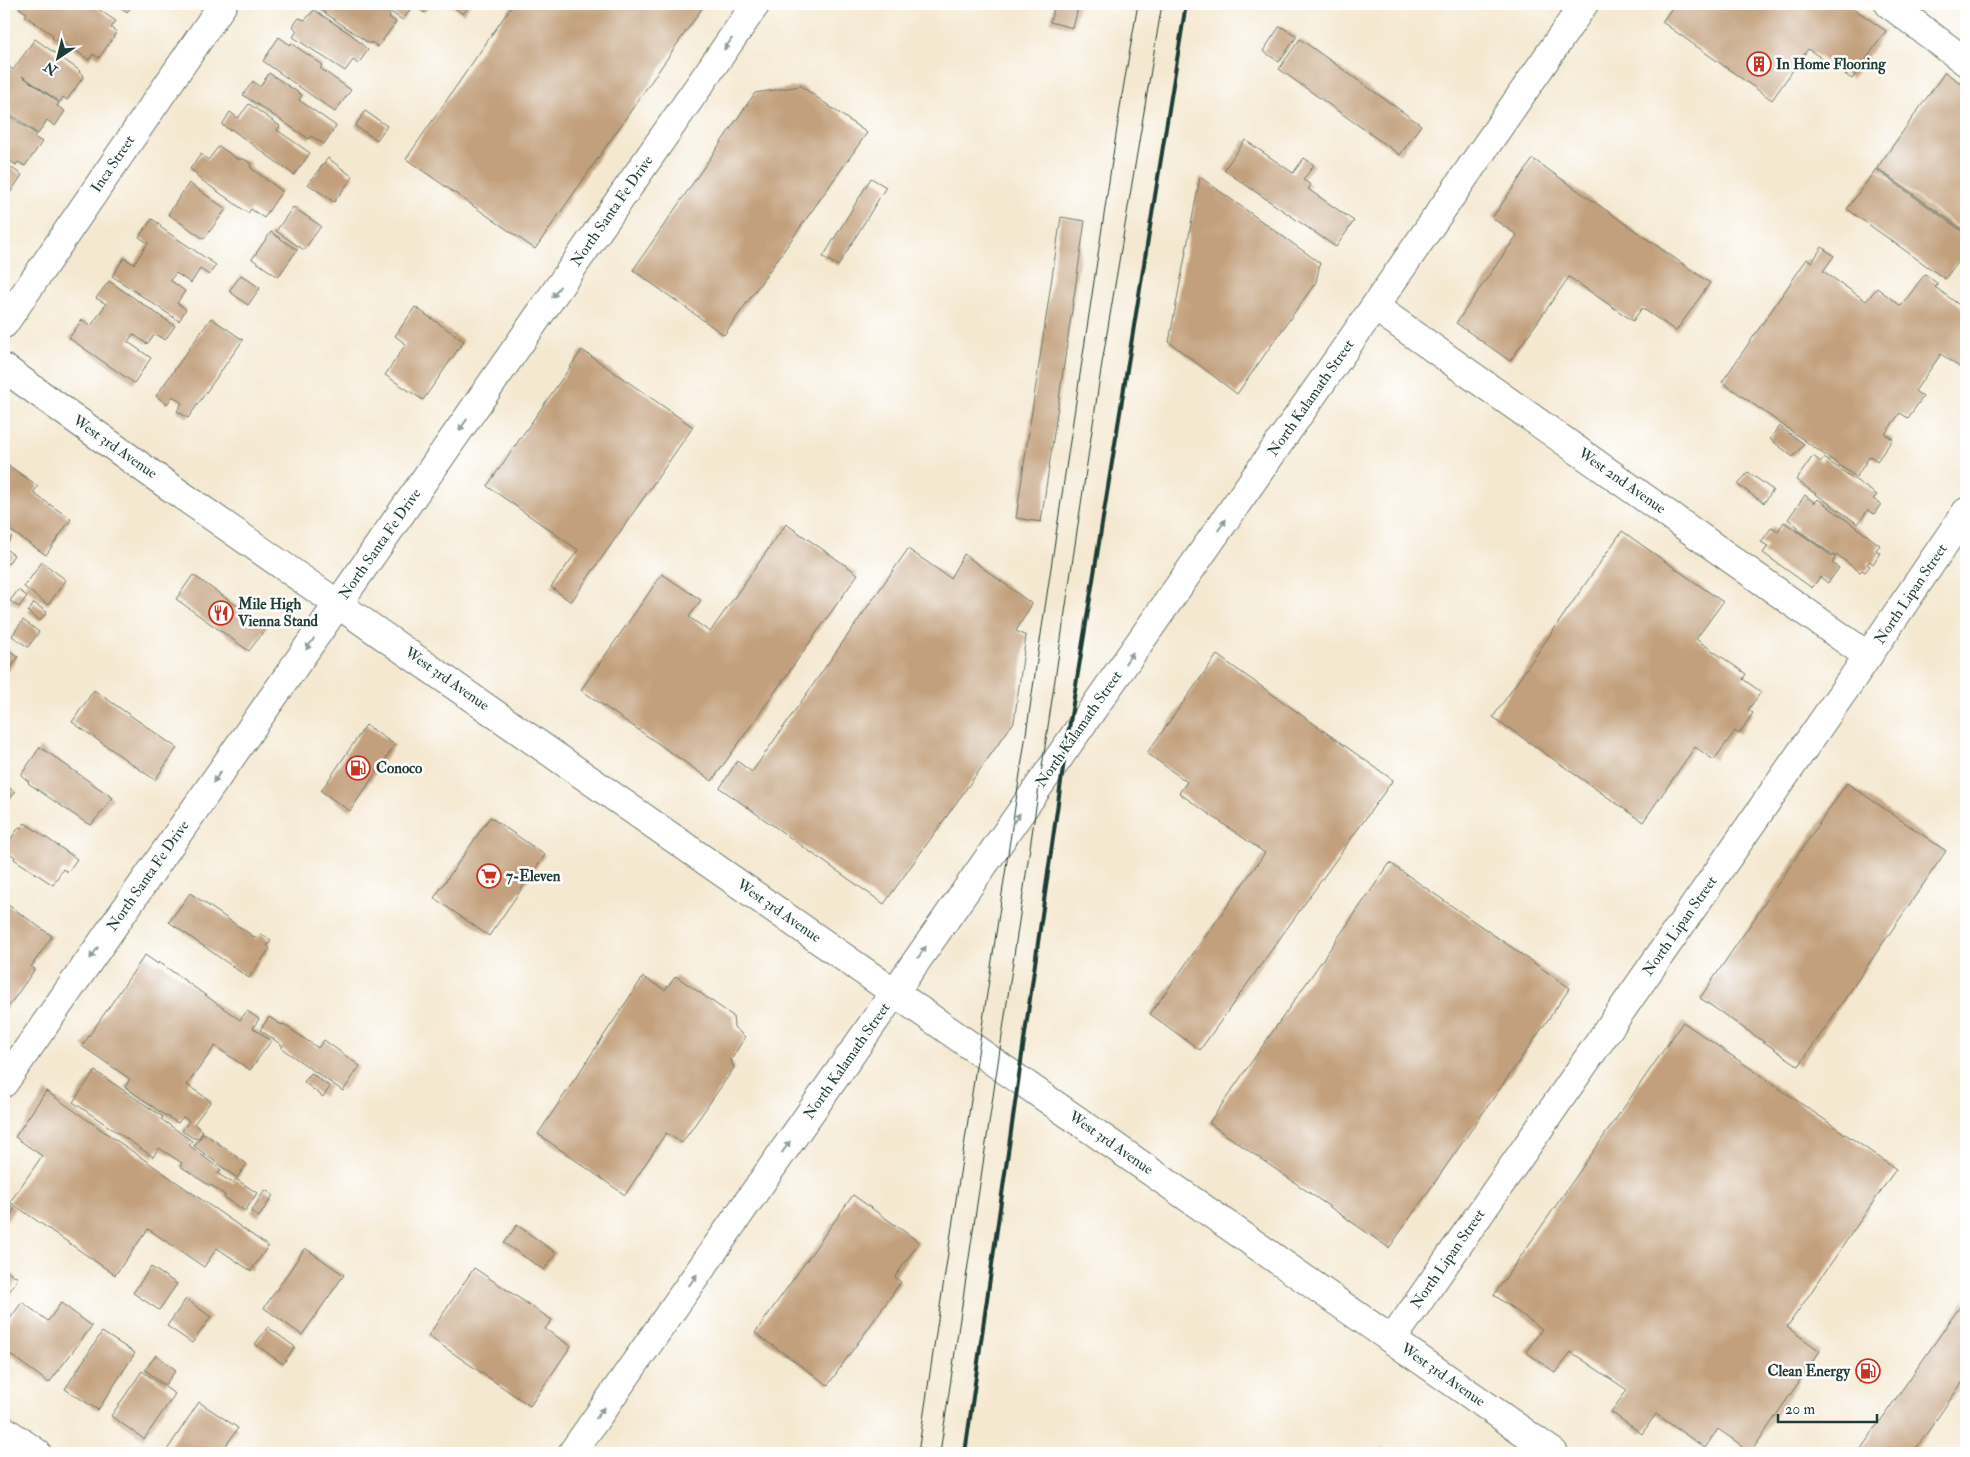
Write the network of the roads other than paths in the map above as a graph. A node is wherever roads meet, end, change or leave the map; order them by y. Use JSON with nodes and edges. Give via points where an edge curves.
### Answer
{"nodes":[{"id":1,"x":223,"y":4,"type":"edge"},
{"id":2,"x":756,"y":4,"type":"edge"},
{"id":3,"x":1584,"y":4,"type":"edge"},
{"id":4,"x":1889,"y":4,"type":"edge"},
{"id":5,"x":1966,"y":62,"type":"edge"},
{"id":6,"x":1375,"y":307,"type":"junction"},
{"id":7,"x":4,"y":324,"type":"edge"},
{"id":8,"x":4,"y":368,"type":"edge"},
{"id":9,"x":1966,"y":512,"type":"edge"},
{"id":10,"x":338,"y":604,"type":"junction"},
{"id":11,"x":1868,"y":656,"type":"junction"},
{"id":12,"x":895,"y":992,"type":"junction"},
{"id":13,"x":4,"y":1083,"type":"edge"},
{"id":14,"x":1392,"y":1340,"type":"junction"},
{"id":15,"x":4,"y":1430,"type":"edge"},
{"id":16,"x":37,"y":1453,"type":"edge"},
{"id":17,"x":572,"y":1453,"type":"edge"},
{"id":18,"x":1554,"y":1453,"type":"edge"}],
"edges":[{"from":1,"to":7,"type":"street","name":"Inca Street"},
{"from":2,"to":10,"type":"street","name":"North Santa Fe Drive","one_way":true},
{"from":3,"to":6,"type":"street","name":"North Kalamath Street"},
{"from":4,"to":5,"type":"street"},
{"from":6,"to":11,"type":"street","name":"West 2nd Avenue"},
{"from":12,"to":6,"type":"street","name":"North Kalamath Street","one_way":true},
{"from":8,"to":10,"type":"street","name":"West 3rd Avenue"},
{"from":9,"to":11,"type":"street","name":"North Lipan Street"},
{"from":10,"to":12,"type":"street","name":"West 3rd Avenue"},
{"from":10,"to":13,"type":"street","name":"North Santa Fe Drive","one_way":true},
{"from":11,"to":14,"type":"street","name":"North Lipan Street"},
{"from":12,"to":14,"type":"street","name":"West 3rd Avenue"},
{"from":17,"to":12,"type":"street","name":"North Kalamath Street","one_way":true},
{"from":14,"to":18,"type":"street","name":"West 3rd Avenue"},
{"from":15,"to":16,"type":"street"}]}
